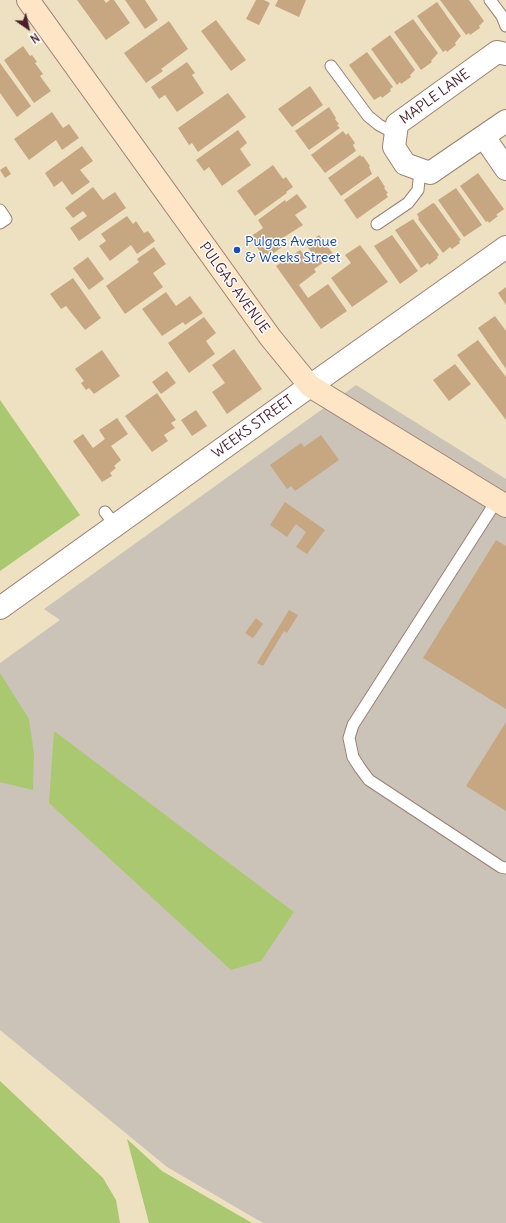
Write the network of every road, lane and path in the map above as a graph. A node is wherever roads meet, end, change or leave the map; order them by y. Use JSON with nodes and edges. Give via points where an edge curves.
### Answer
{"nodes":[{"id":1,"x":28,"y":0,"type":"edge"},
{"id":2,"x":490,"y":0,"type":"edge"},
{"id":3,"x":506,"y":26,"type":"edge"},
{"id":4,"x":506,"y":54,"type":"edge"},
{"id":5,"x":331,"y":66,"type":"dead end"},
{"id":6,"x":506,"y":121,"type":"edge"},
{"id":7,"x":396,"y":134,"type":"junction"},
{"id":8,"x":484,"y":137,"type":"junction"},
{"id":9,"x":506,"y":169,"type":"edge"},
{"id":10,"x":420,"y":170,"type":"junction"},
{"id":11,"x":0,"y":210,"type":"edge"},
{"id":12,"x":0,"y":223,"type":"edge"},
{"id":13,"x":378,"y":224,"type":"dead end"},
{"id":14,"x":506,"y":247,"type":"edge"},
{"id":15,"x":310,"y":386,"type":"junction"},
{"id":16,"x":501,"y":503,"type":"edge"},
{"id":17,"x":0,"y":608,"type":"edge"},
{"id":18,"x":506,"y":868,"type":"edge"}],
"edges":[{"from":1,"to":15,"type":"street","name":"PULGAS AVENUE","via":[[270,337]]},
{"from":2,"to":3,"type":"lane"},
{"from":4,"to":7,"type":"street","name":"MAPLE LANE","via":[[497,52],[397,124]]},
{"from":5,"to":7,"type":"lane","via":[[368,116]]},
{"from":6,"to":8,"type":"street"},
{"from":7,"to":10,"type":"street","name":"MAPLE LANE","via":[[394,147],[405,164]]},
{"from":8,"to":9,"type":"street"},
{"from":8,"to":10,"type":"street","via":[[430,173]]},
{"from":10,"to":13,"type":"lane","via":[[418,190],[408,203]]},
{"from":11,"to":12,"type":"lane","via":[[6,219]]},
{"from":14,"to":15,"type":"street","name":"WEEKS STREET"},
{"from":15,"to":16,"type":"street","name":"PULGAS AVENUE"},
{"from":15,"to":17,"type":"street","name":"WEEKS STREET","via":[[110,519]]},
{"from":16,"to":18,"type":"lane","via":[[353,725],[349,738],[353,758],[369,780]]}]}
